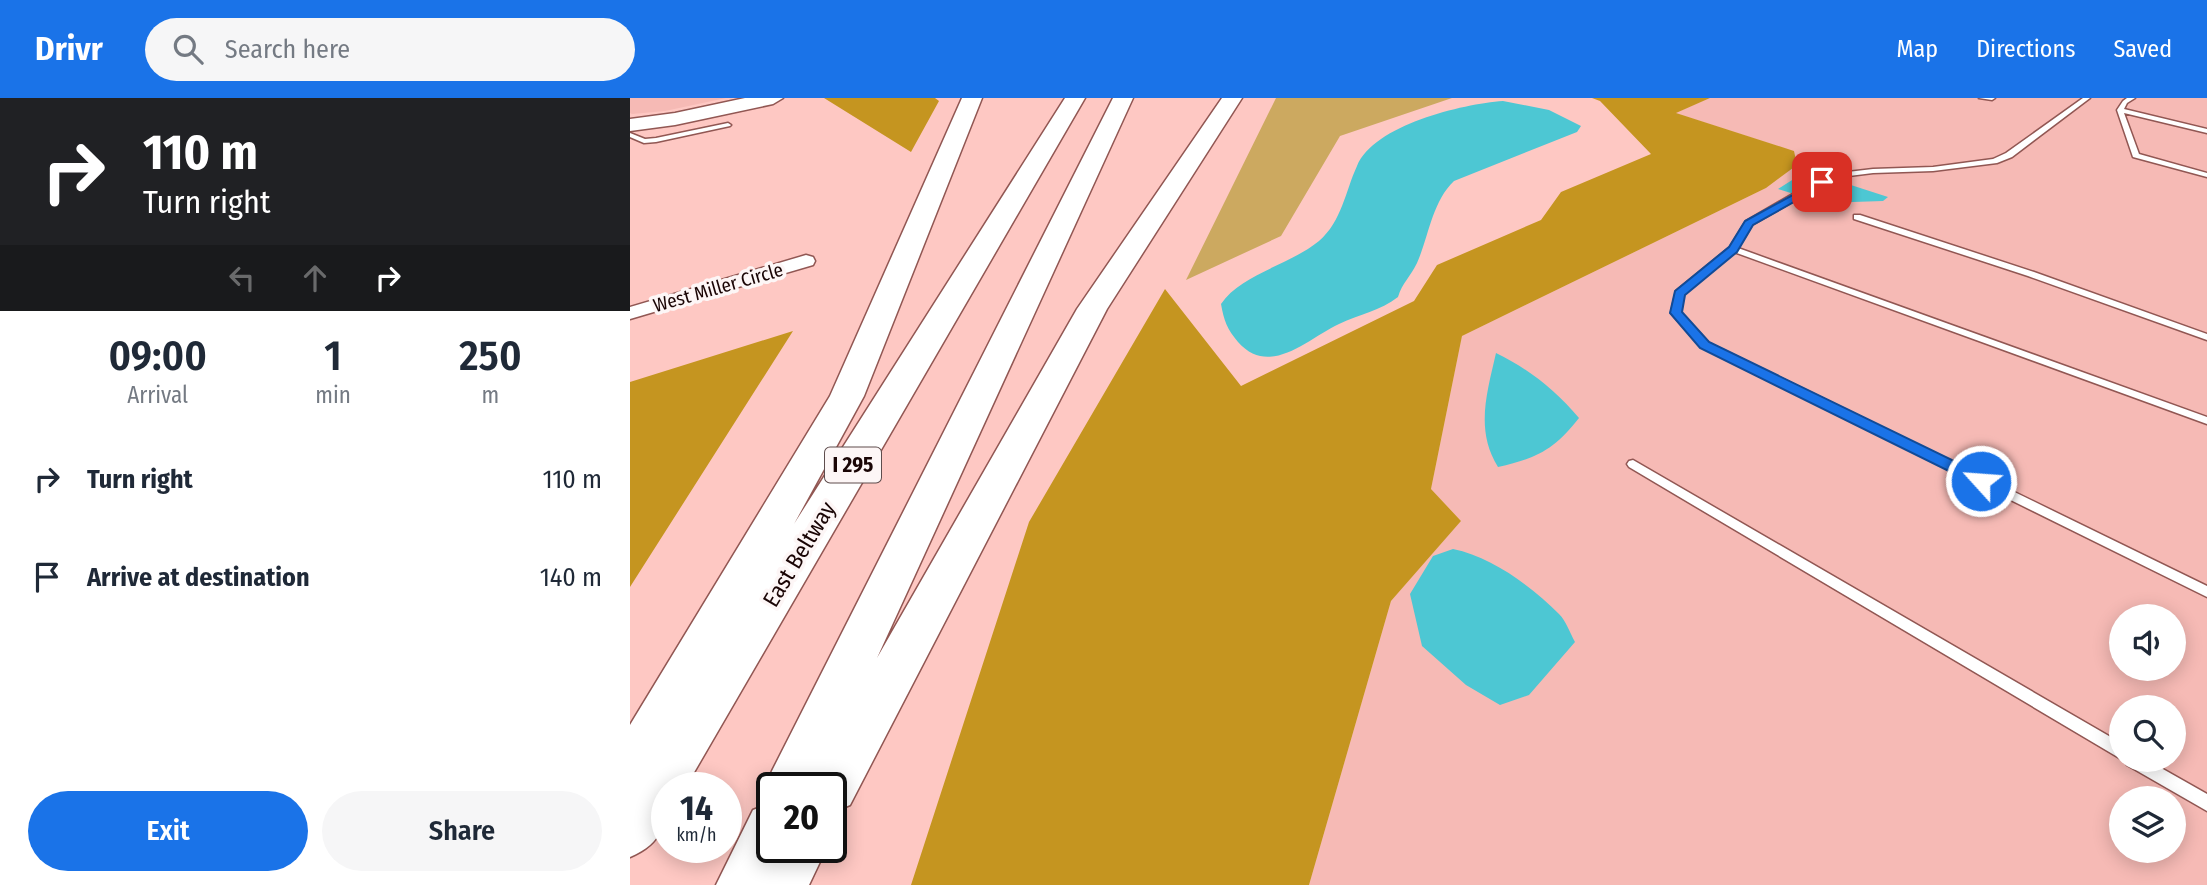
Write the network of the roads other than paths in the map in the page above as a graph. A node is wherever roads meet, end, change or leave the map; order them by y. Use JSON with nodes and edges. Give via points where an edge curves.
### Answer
{"nodes":[{"id":1,"x":737,"y":98,"type":"edge"},
{"id":2,"x":773,"y":98,"type":"edge"},
{"id":3,"x":972,"y":98,"type":"edge"},
{"id":4,"x":1075,"y":98,"type":"edge"},
{"id":5,"x":1123,"y":98,"type":"edge"},
{"id":6,"x":1231,"y":98,"type":"edge"},
{"id":7,"x":1982,"y":98,"type":"edge"},
{"id":8,"x":1992,"y":98,"type":"edge"},
{"id":9,"x":2087,"y":98,"type":"edge"},
{"id":10,"x":2132,"y":98,"type":"edge"},
{"id":11,"x":2120,"y":110,"type":"junction"},
{"id":12,"x":630,"y":124,"type":"edge"},
{"id":13,"x":728,"y":125,"type":"dead end"},
{"id":14,"x":2207,"y":131,"type":"edge"},
{"id":15,"x":630,"y":135,"type":"edge"},
{"id":16,"x":2207,"y":175,"type":"edge"},
{"id":17,"x":1857,"y":217,"type":"dead end"},
{"id":18,"x":1733,"y":249,"type":"junction"},
{"id":19,"x":806,"y":261,"type":"dead end"},
{"id":20,"x":630,"y":313,"type":"edge"},
{"id":21,"x":2207,"y":337,"type":"edge"},
{"id":22,"x":2207,"y":421,"type":"edge"},
{"id":23,"x":1633,"y":464,"type":"dead end"},
{"id":24,"x":2207,"y":592,"type":"edge"},
{"id":25,"x":2109,"y":745,"type":"edge"},
{"id":26,"x":630,"y":772,"type":"edge"},
{"id":27,"x":799,"y":772,"type":"edge"},
{"id":28,"x":840,"y":772,"type":"edge"},
{"id":29,"x":2154,"y":772,"type":"edge"},
{"id":30,"x":2207,"y":803,"type":"edge"},
{"id":31,"x":630,"y":830,"type":"edge"},
{"id":32,"x":756,"y":862,"type":"edge"},
{"id":33,"x":791,"y":863,"type":"edge"},
{"id":34,"x":745,"y":885,"type":"edge"},
{"id":35,"x":779,"y":885,"type":"edge"}],
"edges":[{"from":1,"to":12,"type":"main road"},
{"from":2,"to":12,"type":"main road"},
{"from":3,"to":26,"type":"main road","via":[[847,396]]},
{"from":4,"to":31,"type":"main road","name":"East Beltway","number":"I 295"},
{"from":5,"to":27,"type":"main road"},
{"from":6,"to":28,"type":"main road","via":[[1093,309]]},
{"from":7,"to":8,"type":"lane"},
{"from":9,"to":18,"type":"lane","via":[[2010,155],[1994,161],[1839,175],[1749,223]]},
{"from":10,"to":11,"type":"lane"},
{"from":11,"to":14,"type":"lane"},
{"from":11,"to":16,"type":"lane","via":[[2136,155]]},
{"from":13,"to":15,"type":"lane","via":[[656,140]]},
{"from":17,"to":21,"type":"lane"},
{"from":18,"to":22,"type":"lane"},
{"from":18,"to":24,"type":"lane","via":[[1679,293],[1676,313],[1705,345]]},
{"from":19,"to":20,"type":"street","name":"West Miller Circle"},
{"from":23,"to":25,"type":"lane"},
{"from":29,"to":30,"type":"lane"},
{"from":32,"to":34,"type":"main road"},
{"from":33,"to":35,"type":"main road"}]}
